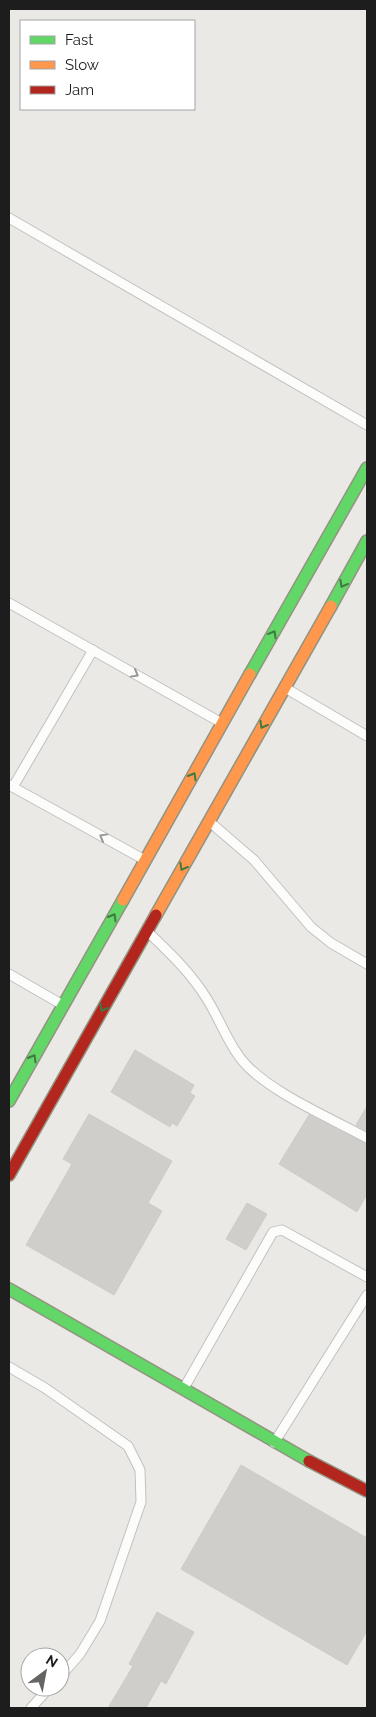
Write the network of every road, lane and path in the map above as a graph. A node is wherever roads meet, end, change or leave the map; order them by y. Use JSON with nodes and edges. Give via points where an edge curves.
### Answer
{"nodes":[{"id":1,"x":9,"y":218,"type":"edge"},
{"id":2,"x":367,"y":426,"type":"edge"},
{"id":3,"x":367,"y":468,"type":"edge"},
{"id":4,"x":367,"y":541,"type":"edge"},
{"id":5,"x":9,"y":603,"type":"edge"},
{"id":6,"x":93,"y":650,"type":"junction"},
{"id":7,"x":284,"y":688,"type":"junction"},
{"id":8,"x":223,"y":724,"type":"junction"},
{"id":9,"x":367,"y":736,"type":"edge"},
{"id":10,"x":11,"y":786,"type":"edge"},
{"id":11,"x":209,"y":821,"type":"junction"},
{"id":12,"x":146,"y":860,"type":"junction"},
{"id":13,"x":147,"y":931,"type":"junction"},
{"id":14,"x":367,"y":964,"type":"edge"},
{"id":15,"x":9,"y":974,"type":"edge"},
{"id":16,"x":63,"y":1005,"type":"junction"},
{"id":17,"x":9,"y":1101,"type":"edge"},
{"id":18,"x":367,"y":1138,"type":"edge"},
{"id":19,"x":9,"y":1175,"type":"edge"},
{"id":20,"x":367,"y":1277,"type":"edge"},
{"id":21,"x":9,"y":1289,"type":"edge"},
{"id":22,"x":367,"y":1295,"type":"edge"},
{"id":23,"x":9,"y":1367,"type":"edge"},
{"id":24,"x":182,"y":1391,"type":"junction"},
{"id":25,"x":274,"y":1443,"type":"junction"},
{"id":26,"x":367,"y":1491,"type":"edge"},
{"id":27,"x":70,"y":1665,"type":"edge"},
{"id":28,"x":41,"y":1697,"type":"edge"},
{"id":29,"x":31,"y":1708,"type":"edge"}],
"edges":[{"from":1,"to":2,"type":"lane"},
{"from":8,"to":3,"type":"main road","one_way":true},
{"from":4,"to":7,"type":"main road","one_way":true},
{"from":5,"to":6,"type":"lane"},
{"from":6,"to":8,"type":"lane","one_way":true},
{"from":6,"to":10,"type":"lane"},
{"from":7,"to":9,"type":"lane"},
{"from":7,"to":11,"type":"main road","one_way":true},
{"from":12,"to":8,"type":"main road","one_way":true},
{"from":12,"to":10,"type":"lane","one_way":true},
{"from":11,"to":13,"type":"main road","one_way":true},
{"from":11,"to":14,"type":"lane","via":[[254,860],[311,927]]},
{"from":16,"to":12,"type":"main road","one_way":true},
{"from":13,"to":18,"type":"lane","via":[[184,967],[208,999],[240,1059],[255,1074]]},
{"from":13,"to":19,"type":"main road","one_way":true},
{"from":15,"to":16,"type":"lane"},
{"from":17,"to":16,"type":"main road","one_way":true},
{"from":20,"to":24,"type":"lane","via":[[282,1230],[273,1232]]},
{"from":21,"to":24,"type":"main road"},
{"from":22,"to":25,"type":"lane"},
{"from":23,"to":27,"type":"lane","via":[[128,1446],[140,1470],[141,1502],[100,1621]]},
{"from":24,"to":25,"type":"main road"},
{"from":25,"to":26,"type":"main road"},
{"from":28,"to":29,"type":"lane"}]}
